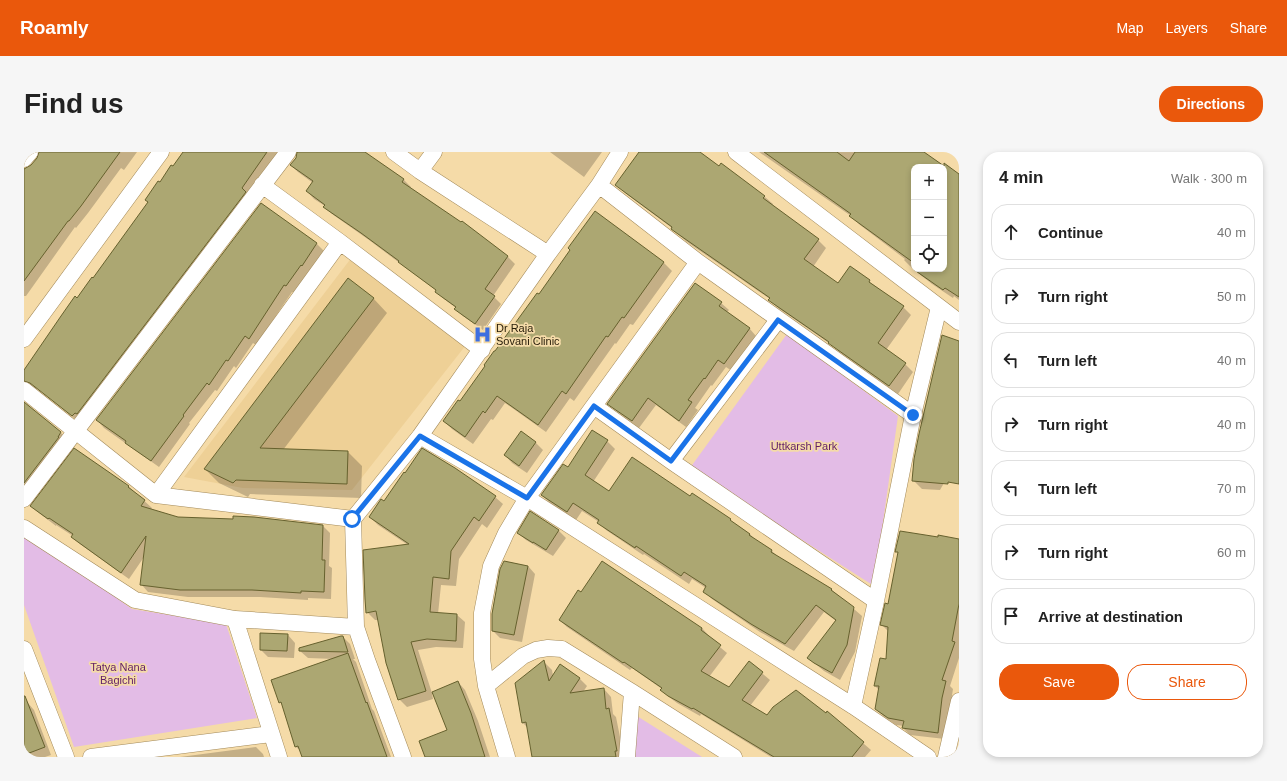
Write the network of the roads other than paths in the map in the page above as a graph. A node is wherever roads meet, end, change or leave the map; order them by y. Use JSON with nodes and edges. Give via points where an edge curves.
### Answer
{"nodes":[{"id":1,"x":30,"y":152,"type":"edge"},
{"id":2,"x":161,"y":152,"type":"edge"},
{"id":3,"x":288,"y":152,"type":"edge"},
{"id":4,"x":394,"y":152,"type":"edge"},
{"id":5,"x":434,"y":152,"type":"edge"},
{"id":6,"x":620,"y":152,"type":"edge"},
{"id":7,"x":736,"y":152,"type":"edge"},
{"id":8,"x":24,"y":159,"type":"edge"},
{"id":9,"x":420,"y":171,"type":"junction"},
{"id":10,"x":262,"y":185,"type":"junction"},
{"id":11,"x":599,"y":185,"type":"junction"},
{"id":12,"x":340,"y":242,"type":"junction"},
{"id":13,"x":548,"y":254,"type":"junction"},
{"id":14,"x":698,"y":262,"type":"junction"},
{"id":15,"x":939,"y":307,"type":"junction"},
{"id":16,"x":778,"y":320,"type":"junction"},
{"id":17,"x":959,"y":322,"type":"edge"},
{"id":18,"x":24,"y":338,"type":"edge"},
{"id":19,"x":482,"y":350,"type":"junction"},
{"id":20,"x":24,"y":390,"type":"edge"},
{"id":21,"x":594,"y":406,"type":"junction"},
{"id":22,"x":913,"y":415,"type":"junction"},
{"id":23,"x":75,"y":432,"type":"junction"},
{"id":24,"x":420,"y":436,"type":"junction"},
{"id":25,"x":671,"y":461,"type":"junction"},
{"id":26,"x":156,"y":496,"type":"junction"},
{"id":27,"x":527,"y":498,"type":"junction"},
{"id":28,"x":24,"y":499,"type":"edge"},
{"id":29,"x":352,"y":519,"type":"junction"},
{"id":30,"x":24,"y":528,"type":"edge"},
{"id":31,"x":876,"y":601,"type":"junction"},
{"id":32,"x":235,"y":619,"type":"junction"},
{"id":33,"x":356,"y":627,"type":"junction"},
{"id":34,"x":24,"y":648,"type":"edge"},
{"id":35,"x":486,"y":686,"type":"junction"},
{"id":36,"x":632,"y":692,"type":"junction"},
{"id":37,"x":959,"y":701,"type":"edge"},
{"id":38,"x":853,"y":706,"type":"junction"},
{"id":39,"x":271,"y":734,"type":"junction"},
{"id":40,"x":66,"y":757,"type":"edge"},
{"id":41,"x":91,"y":757,"type":"edge"},
{"id":42,"x":279,"y":757,"type":"edge"},
{"id":43,"x":403,"y":757,"type":"edge"},
{"id":44,"x":507,"y":757,"type":"edge"},
{"id":45,"x":627,"y":757,"type":"edge"},
{"id":46,"x":734,"y":757,"type":"edge"},
{"id":47,"x":928,"y":757,"type":"edge"},
{"id":48,"x":946,"y":757,"type":"edge"}],
"edges":[{"from":1,"to":8,"type":"street"},
{"from":2,"to":18,"type":"street"},
{"from":3,"to":10,"type":"street"},
{"from":4,"to":9,"type":"street"},
{"from":5,"to":9,"type":"street"},
{"from":6,"to":11,"type":"street"},
{"from":7,"to":15,"type":"street"},
{"from":9,"to":13,"type":"street"},
{"from":10,"to":12,"type":"street"},
{"from":10,"to":23,"type":"street"},
{"from":11,"to":13,"type":"street"},
{"from":11,"to":14,"type":"street"},
{"from":12,"to":19,"type":"street"},
{"from":12,"to":26,"type":"street"},
{"from":13,"to":19,"type":"street"},
{"from":14,"to":16,"type":"street"},
{"from":14,"to":21,"type":"street"},
{"from":15,"to":17,"type":"street"},
{"from":15,"to":22,"type":"street"},
{"from":16,"to":22,"type":"street"},
{"from":16,"to":25,"type":"street"},
{"from":19,"to":24,"type":"street"},
{"from":20,"to":23,"type":"street"},
{"from":21,"to":25,"type":"street"},
{"from":21,"to":27,"type":"street"},
{"from":22,"to":31,"type":"street"},
{"from":23,"to":26,"type":"street"},
{"from":23,"to":28,"type":"street"},
{"from":24,"to":27,"type":"street"},
{"from":24,"to":29,"type":"street"},
{"from":25,"to":31,"type":"street"},
{"from":26,"to":29,"type":"street"},
{"from":27,"to":35,"type":"street","via":[[506,533],[491,566],[482,613],[482,659]]},
{"from":27,"to":38,"type":"street"},
{"from":29,"to":33,"type":"street"},
{"from":30,"to":32,"type":"street","via":[[135,600]]},
{"from":31,"to":38,"type":"street"},
{"from":32,"to":33,"type":"street"},
{"from":32,"to":39,"type":"street"},
{"from":33,"to":43,"type":"street"},
{"from":34,"to":40,"type":"street"},
{"from":35,"to":36,"type":"street","via":[[523,656],[548,648],[562,650]]},
{"from":35,"to":44,"type":"street"},
{"from":36,"to":45,"type":"street"},
{"from":36,"to":46,"type":"street"},
{"from":37,"to":48,"type":"street"},
{"from":38,"to":47,"type":"street"},
{"from":39,"to":41,"type":"street"},
{"from":39,"to":42,"type":"street"}]}
